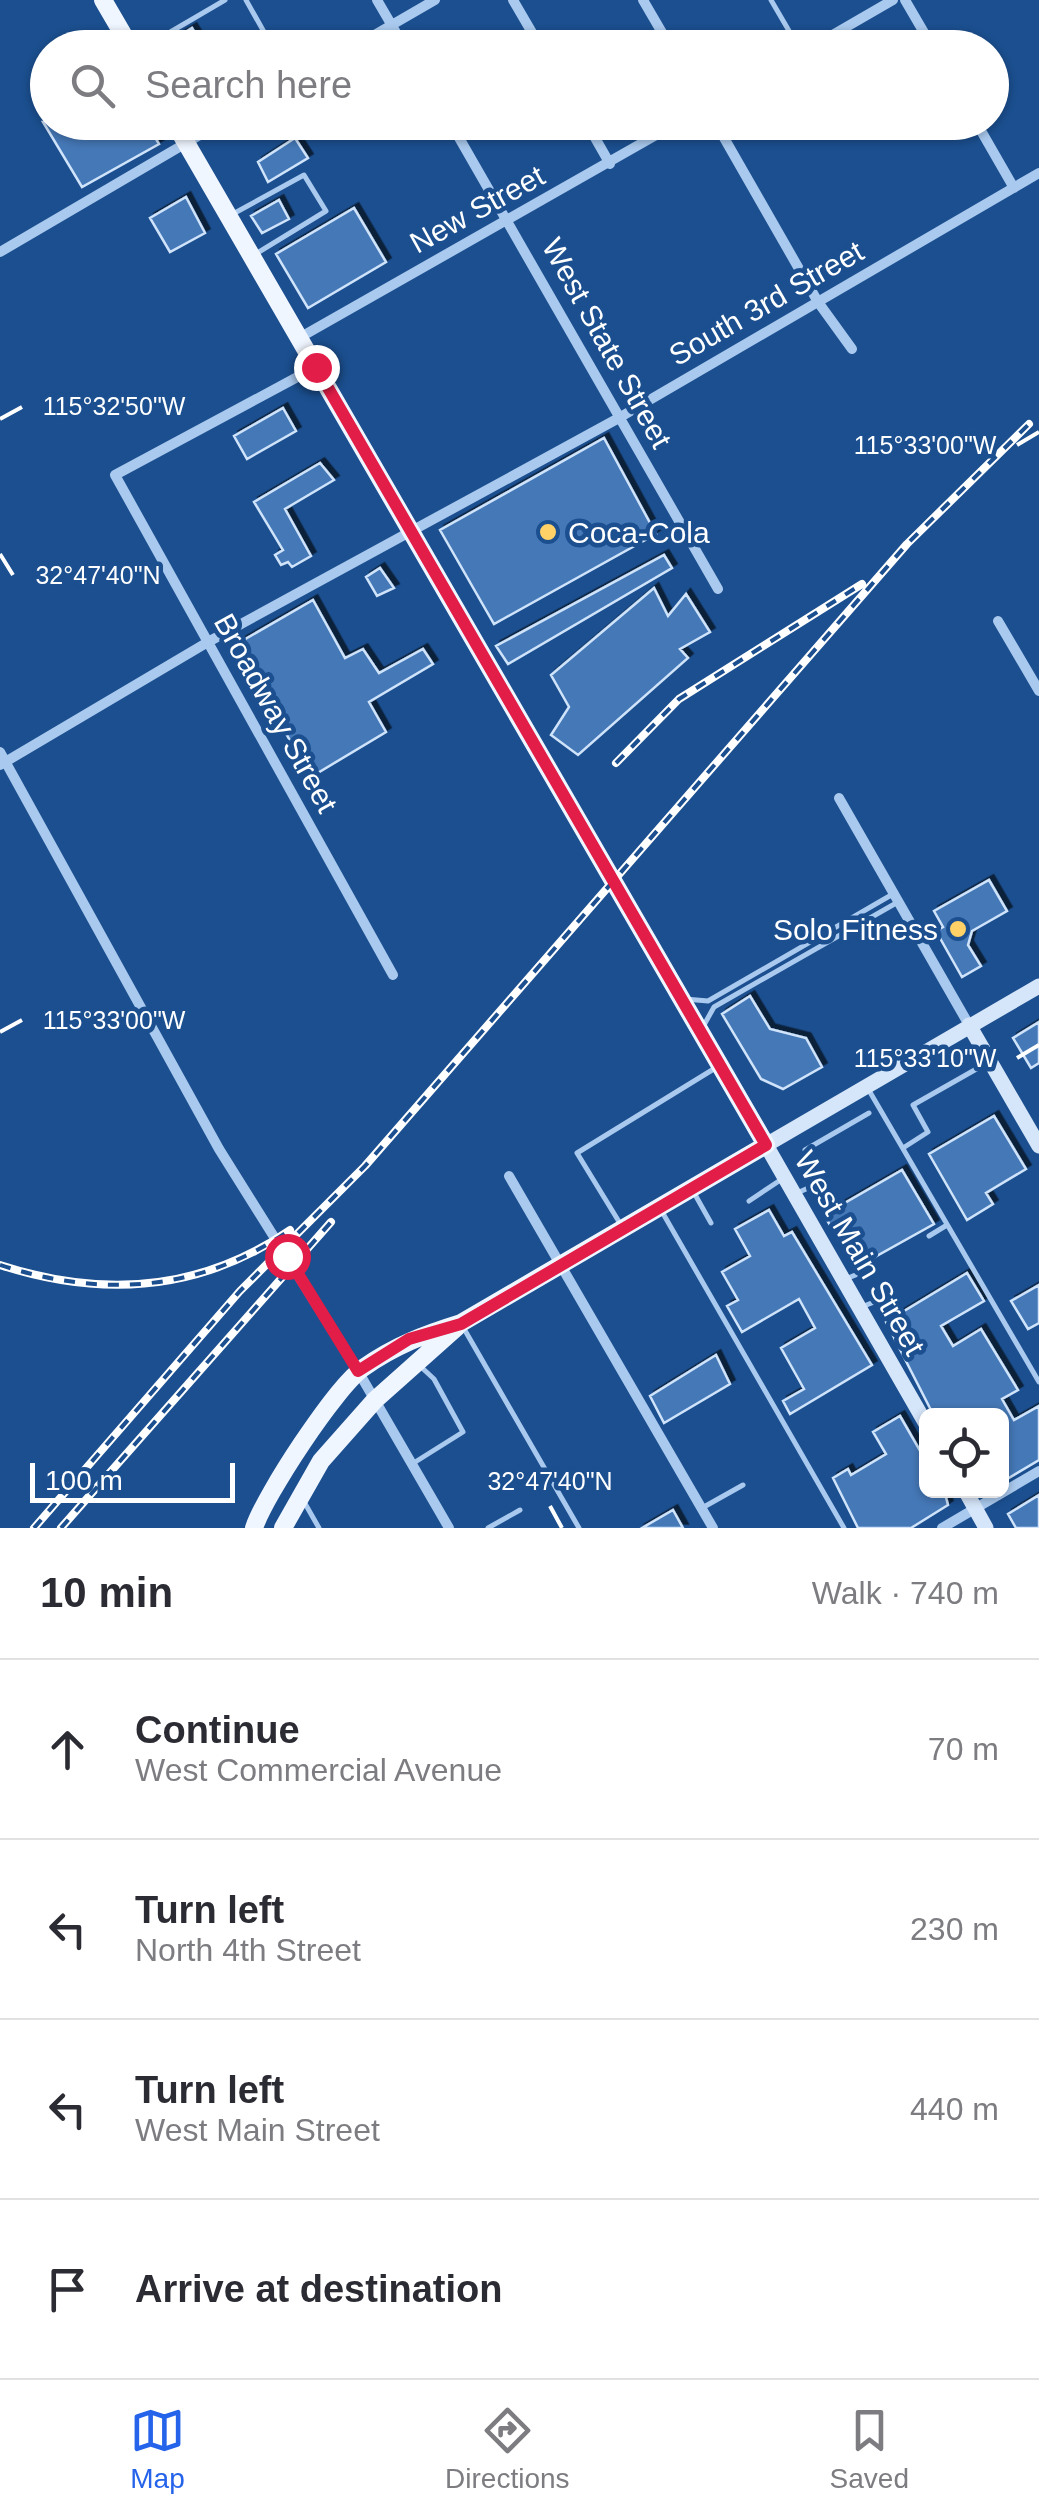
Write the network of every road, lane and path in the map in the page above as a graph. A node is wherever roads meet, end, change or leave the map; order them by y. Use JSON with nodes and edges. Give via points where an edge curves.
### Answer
{"nodes":[{"id":1,"x":104,"y":0,"type":"edge"},
{"id":2,"x":225,"y":0,"type":"edge"},
{"id":3,"x":246,"y":0,"type":"edge"},
{"id":4,"x":378,"y":0,"type":"edge"},
{"id":5,"x":434,"y":0,"type":"edge"},
{"id":6,"x":513,"y":0,"type":"edge"},
{"id":7,"x":643,"y":0,"type":"edge"},
{"id":8,"x":771,"y":0,"type":"edge"},
{"id":9,"x":893,"y":0,"type":"edge"},
{"id":10,"x":905,"y":0,"type":"edge"},
{"id":11,"x":392,"y":24,"type":"junction"},
{"id":12,"x":121,"y":30,"type":"edge"},
{"id":13,"x":174,"y":30,"type":"edge"},
{"id":14,"x":263,"y":30,"type":"edge"},
{"id":15,"x":382,"y":30,"type":"edge"},
{"id":16,"x":395,"y":30,"type":"edge"},
{"id":17,"x":530,"y":30,"type":"edge"},
{"id":18,"x":660,"y":30,"type":"edge"},
{"id":19,"x":788,"y":30,"type":"edge"},
{"id":20,"x":841,"y":30,"type":"edge"},
{"id":21,"x":922,"y":30,"type":"edge"},
{"id":22,"x":184,"y":140,"type":"edge"},
{"id":23,"x":191,"y":140,"type":"edge"},
{"id":24,"x":461,"y":140,"type":"edge"},
{"id":25,"x":596,"y":140,"type":"edge"},
{"id":26,"x":649,"y":140,"type":"edge"},
{"id":27,"x":725,"y":140,"type":"edge"},
{"id":28,"x":986,"y":140,"type":"edge"},
{"id":29,"x":186,"y":143,"type":"junction"},
{"id":30,"x":610,"y":164,"type":"junction"},
{"id":31,"x":1039,"y":173,"type":"edge"},
{"id":32,"x":1014,"y":188,"type":"junction"},
{"id":33,"x":228,"y":216,"type":"junction"},
{"id":34,"x":508,"y":221,"type":"junction"},
{"id":35,"x":0,"y":252,"type":"edge"},
{"id":36,"x":252,"y":256,"type":"junction"},
{"id":37,"x":818,"y":302,"type":"junction"},
{"id":38,"x":299,"y":338,"type":"junction"},
{"id":39,"x":852,"y":350,"type":"dead end"},
{"id":40,"x":316,"y":367,"type":"junction"},
{"id":41,"x":617,"y":419,"type":"junction"},
{"id":42,"x":410,"y":530,"type":"junction"},
{"id":43,"x":718,"y":589,"type":"dead end"},
{"id":44,"x":998,"y":621,"type":"dead end"},
{"id":45,"x":208,"y":642,"type":"junction"},
{"id":46,"x":1039,"y":691,"type":"edge"},
{"id":47,"x":2,"y":760,"type":"edge"},
{"id":48,"x":839,"y":798,"type":"dead end"},
{"id":49,"x":896,"y":898,"type":"junction"},
{"id":50,"x":393,"y":975,"type":"dead end"},
{"id":51,"x":1039,"y":986,"type":"edge"},
{"id":52,"x":681,"y":998,"type":"junction"},
{"id":53,"x":968,"y":1026,"type":"junction"},
{"id":54,"x":700,"y":1032,"type":"junction"},
{"id":55,"x":990,"y":1061,"type":"junction"},
{"id":56,"x":720,"y":1066,"type":"junction"},
{"id":57,"x":867,"y":1086,"type":"junction"},
{"id":58,"x":869,"y":1113,"type":"dead end"},
{"id":59,"x":766,"y":1145,"type":"junction"},
{"id":60,"x":1039,"y":1146,"type":"edge"},
{"id":61,"x":903,"y":1148,"type":"junction"},
{"id":62,"x":509,"y":1176,"type":"dead end"},
{"id":63,"x":784,"y":1177,"type":"junction"},
{"id":64,"x":692,"y":1188,"type":"junction"},
{"id":65,"x":794,"y":1194,"type":"junction"},
{"id":66,"x":749,"y":1201,"type":"dead end"},
{"id":67,"x":660,"y":1207,"type":"junction"},
{"id":68,"x":711,"y":1223,"type":"dead end"},
{"id":69,"x":948,"y":1225,"type":"junction"},
{"id":70,"x":623,"y":1228,"type":"junction"},
{"id":71,"x":930,"y":1236,"type":"dead end"},
{"id":72,"x":562,"y":1264,"type":"junction"},
{"id":73,"x":868,"y":1270,"type":"dead end"},
{"id":74,"x":844,"y":1280,"type":"junction"},
{"id":75,"x":999,"y":1291,"type":"dead end"},
{"id":76,"x":884,"y":1298,"type":"dead end"},
{"id":77,"x":990,"y":1298,"type":"junction"},
{"id":78,"x":860,"y":1308,"type":"junction"},
{"id":79,"x":461,"y":1324,"type":"junction"},
{"id":80,"x":419,"y":1365,"type":"junction"},
{"id":81,"x":358,"y":1371,"type":"junction"},
{"id":82,"x":1039,"y":1382,"type":"edge"},
{"id":83,"x":375,"y":1400,"type":"junction"},
{"id":84,"x":919,"y":1412,"type":"edge"},
{"id":85,"x":412,"y":1464,"type":"junction"},
{"id":86,"x":1039,"y":1471,"type":"edge"},
{"id":87,"x":743,"y":1485,"type":"dead end"},
{"id":88,"x":300,"y":1497,"type":"junction"},
{"id":89,"x":969,"y":1498,"type":"edge"},
{"id":90,"x":702,"y":1509,"type":"junction"},
{"id":91,"x":975,"y":1509,"type":"junction"},
{"id":92,"x":520,"y":1510,"type":"dead end"},
{"id":93,"x":254,"y":1528,"type":"edge"},
{"id":94,"x":283,"y":1528,"type":"edge"},
{"id":95,"x":318,"y":1528,"type":"edge"},
{"id":96,"x":449,"y":1528,"type":"edge"},
{"id":97,"x":488,"y":1528,"type":"edge"},
{"id":98,"x":580,"y":1528,"type":"edge"},
{"id":99,"x":713,"y":1528,"type":"edge"},
{"id":100,"x":844,"y":1528,"type":"edge"},
{"id":101,"x":942,"y":1528,"type":"edge"},
{"id":102,"x":986,"y":1528,"type":"edge"}],
"edges":[{"from":1,"to":12,"type":"main road"},
{"from":2,"to":13,"type":"lane"},
{"from":3,"to":14,"type":"lane"},
{"from":4,"to":11,"type":"street"},
{"from":5,"to":11,"type":"street"},
{"from":6,"to":17,"type":"street"},
{"from":7,"to":18,"type":"street"},
{"from":8,"to":19,"type":"lane"},
{"from":9,"to":20,"type":"street"},
{"from":10,"to":21,"type":"street"},
{"from":11,"to":15,"type":"street"},
{"from":11,"to":16,"type":"street"},
{"from":22,"to":29,"type":"main road","name":"West Main Street"},
{"from":23,"to":29,"type":"street"},
{"from":24,"to":34,"type":"street","name":"West State Street"},
{"from":25,"to":30,"type":"street"},
{"from":26,"to":30,"type":"street","name":"New Street"},
{"from":27,"to":37,"type":"street"},
{"from":28,"to":32,"type":"street"},
{"from":29,"to":33,"type":"main road","name":"West Main Street"},
{"from":29,"to":35,"type":"street"},
{"from":30,"to":34,"type":"street","name":"New Street"},
{"from":31,"to":32,"type":"street","name":"South 3rd Street"},
{"from":32,"to":37,"type":"street","name":"South 3rd Street"},
{"from":33,"to":36,"type":"main road","name":"West Main Street"},
{"from":33,"to":36,"type":"lane","via":[[304,175],[326,211]]},
{"from":34,"to":38,"type":"street","name":"New Street"},
{"from":34,"to":41,"type":"street","name":"West State Street"},
{"from":36,"to":38,"type":"main road","name":"West Main Street"},
{"from":37,"to":39,"type":"street"},
{"from":37,"to":41,"type":"street","name":"South 3rd Street"},
{"from":38,"to":40,"type":"main road","name":"West Main Street"},
{"from":40,"to":42,"type":"main road","name":"West Main Street"},
{"from":40,"to":45,"type":"street","name":"Broadway Street","via":[[115,475]]},
{"from":41,"to":42,"type":"street","name":"South 3rd Street"},
{"from":41,"to":43,"type":"street","name":"West State Street"},
{"from":42,"to":45,"type":"street","name":"South 3rd Street"},
{"from":42,"to":52,"type":"main road","name":"West Main Street"},
{"from":44,"to":46,"type":"street"},
{"from":45,"to":47,"type":"street","name":"South 3rd Street"},
{"from":45,"to":50,"type":"street","name":"Broadway Street"},
{"from":47,"to":81,"type":"street","via":[[219,1149]]},
{"from":48,"to":49,"type":"street"},
{"from":49,"to":52,"type":"lane","via":[[708,1001]]},
{"from":49,"to":53,"type":"street"},
{"from":49,"to":54,"type":"lane","via":[[714,1007]]},
{"from":51,"to":53,"type":"street"},
{"from":52,"to":54,"type":"main road","name":"West Main Street"},
{"from":53,"to":55,"type":"street"},
{"from":53,"to":57,"type":"street"},
{"from":54,"to":56,"type":"main road","name":"West Main Street"},
{"from":55,"to":60,"type":"street"},
{"from":55,"to":61,"type":"lane","via":[[913,1105],[928,1132]]},
{"from":56,"to":59,"type":"main road","name":"West Main Street"},
{"from":56,"to":70,"type":"lane","via":[[577,1153]]},
{"from":57,"to":59,"type":"street"},
{"from":57,"to":61,"type":"lane"},
{"from":58,"to":65,"type":"lane","via":[[805,1150],[822,1182]]},
{"from":59,"to":63,"type":"street","name":"West Main Street"},
{"from":59,"to":64,"type":"main road"},
{"from":61,"to":69,"type":"lane"},
{"from":62,"to":72,"type":"street"},
{"from":63,"to":65,"type":"street","name":"West Main Street"},
{"from":63,"to":66,"type":"lane"},
{"from":64,"to":67,"type":"main road"},
{"from":64,"to":68,"type":"lane"},
{"from":65,"to":74,"type":"street","name":"West Main Street"},
{"from":67,"to":70,"type":"main road"},
{"from":67,"to":100,"type":"lane"},
{"from":69,"to":71,"type":"lane"},
{"from":69,"to":77,"type":"lane"},
{"from":70,"to":72,"type":"main road"},
{"from":72,"to":79,"type":"main road"},
{"from":72,"to":90,"type":"street"},
{"from":73,"to":74,"type":"lane"},
{"from":74,"to":78,"type":"street","name":"West Main Street"},
{"from":75,"to":77,"type":"lane"},
{"from":76,"to":78,"type":"lane"},
{"from":77,"to":82,"type":"lane"},
{"from":78,"to":84,"type":"street","name":"West Main Street"},
{"from":79,"to":80,"type":"main road"},
{"from":79,"to":81,"type":"main road","via":[[409,1339]]},
{"from":79,"to":98,"type":"lane"},
{"from":80,"to":83,"type":"main road"},
{"from":80,"to":85,"type":"lane","via":[[463,1432]]},
{"from":81,"to":83,"type":"street"},
{"from":81,"to":93,"type":"main road","via":[[283,1471]]},
{"from":83,"to":85,"type":"street"},
{"from":83,"to":88,"type":"main road","via":[[321,1461]]},
{"from":85,"to":96,"type":"street"},
{"from":86,"to":91,"type":"street"},
{"from":87,"to":90,"type":"lane"},
{"from":88,"to":94,"type":"main road"},
{"from":88,"to":95,"type":"lane"},
{"from":89,"to":91,"type":"street"},
{"from":90,"to":99,"type":"street"},
{"from":91,"to":101,"type":"street"},
{"from":91,"to":102,"type":"street"},
{"from":92,"to":97,"type":"lane"}]}
